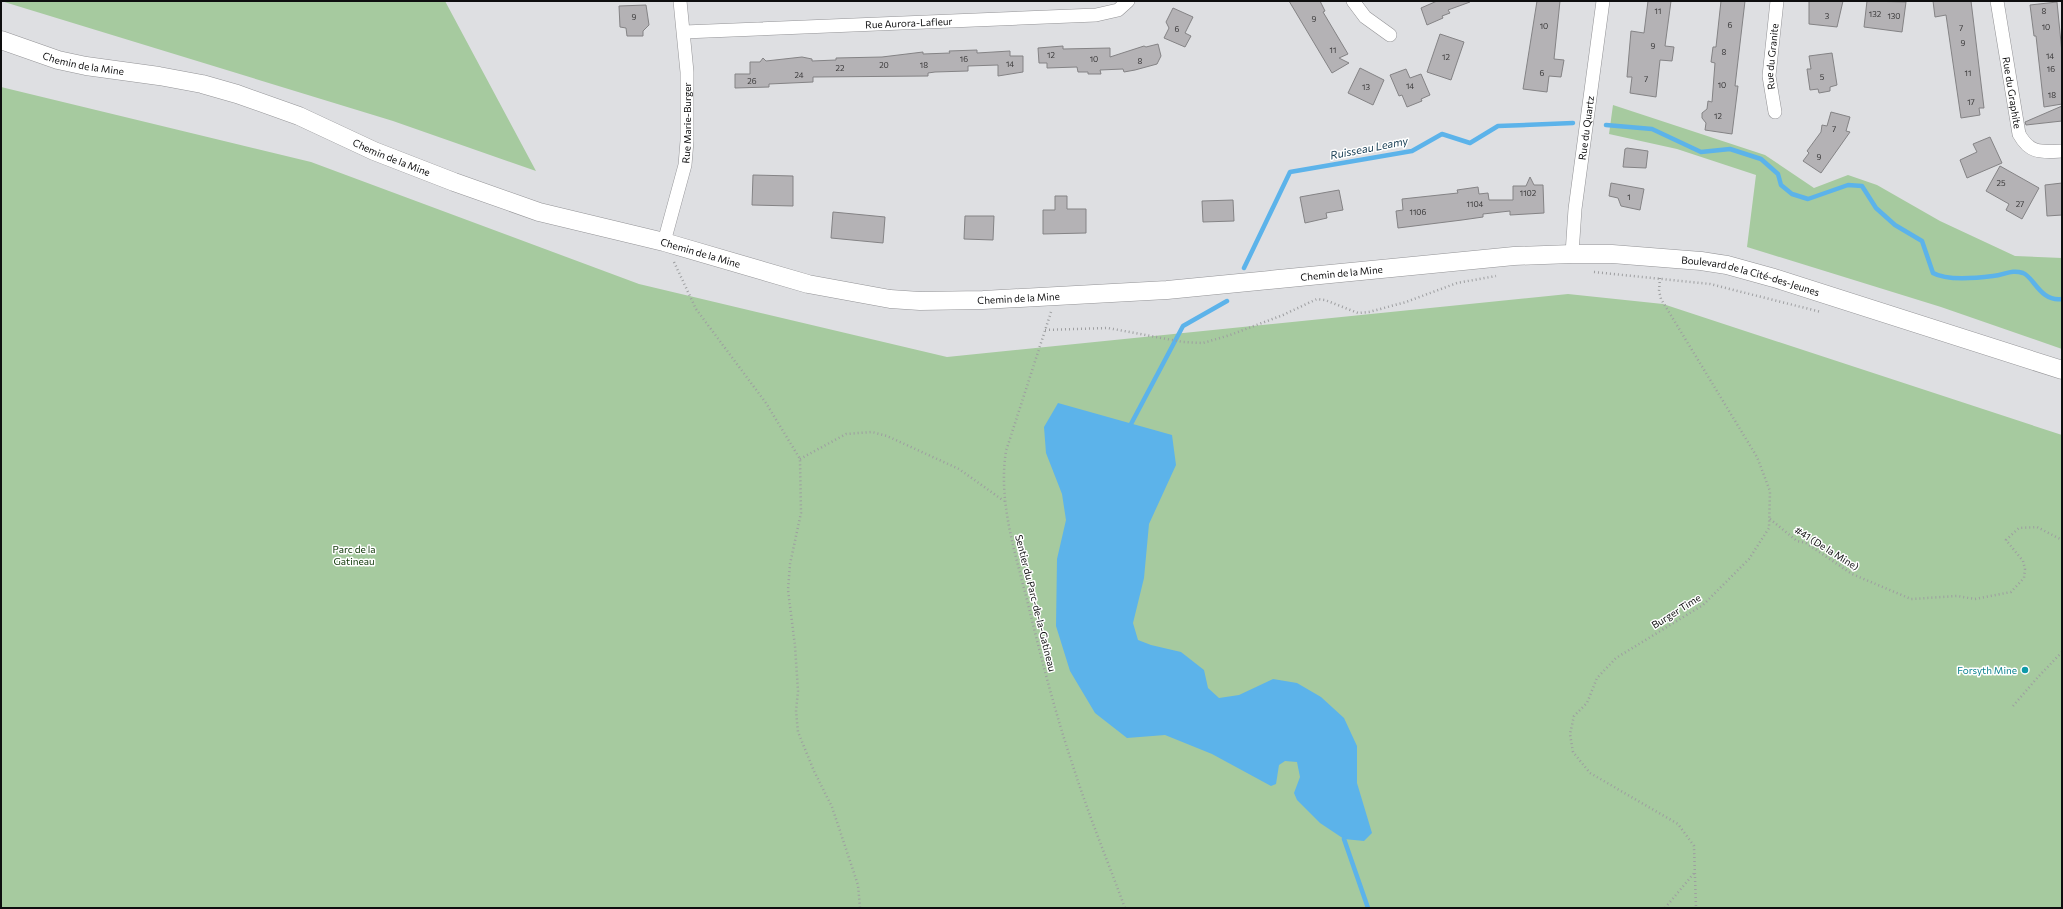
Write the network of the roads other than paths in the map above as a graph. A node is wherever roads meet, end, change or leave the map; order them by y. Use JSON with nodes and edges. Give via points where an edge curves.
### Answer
{"nodes":[{"id":1,"x":680,"y":1,"type":"edge"},
{"id":2,"x":1128,"y":1,"type":"edge"},
{"id":3,"x":1352,"y":1,"type":"edge"},
{"id":4,"x":1603,"y":1,"type":"edge"},
{"id":5,"x":1777,"y":1,"type":"edge"},
{"id":6,"x":1997,"y":1,"type":"edge"},
{"id":7,"x":684,"y":32,"type":"junction"},
{"id":8,"x":1390,"y":35,"type":"dead end"},
{"id":9,"x":1,"y":40,"type":"edge"},
{"id":10,"x":1775,"y":112,"type":"dead end"},
{"id":11,"x":2062,"y":151,"type":"edge"},
{"id":12,"x":664,"y":242,"type":"junction"},
{"id":13,"x":1572,"y":254,"type":"junction"},
{"id":14,"x":1426,"y":264,"type":"joint"},
{"id":15,"x":2062,"y":370,"type":"edge"}],
"edges":[{"from":1,"to":7,"type":"street","name":"Rue Marie-Burger"},
{"from":2,"to":7,"type":"street","name":"Rue Aurora-Lafleur","via":[[1118,10],[1096,15]]},
{"from":3,"to":8,"type":"street","via":[[1365,17]]},
{"from":4,"to":13,"type":"street","name":"Rue du Quartz","via":[[1573,220]]},
{"from":5,"to":10,"type":"street","name":"Rue du Granite","via":[[1769,76]]},
{"from":6,"to":11,"type":"street","name":"Rue du Graphite","via":[[2019,134],[2024,143],[2038,152]]},
{"from":7,"to":12,"type":"street","name":"Rue Marie-Burger","via":[[687,80],[685,165]]},
{"from":9,"to":12,"type":"street","name":"Chemin de la Mine","via":[[58,60],[202,84],[237,94],[299,116],[374,151],[500,199],[570,220]]},
{"from":12,"to":14,"type":"street","name":"Chemin de la Mine","via":[[808,284],[890,299],[934,301],[1242,284]]},
{"from":13,"to":14,"type":"street","name":"Boulevard de la Cité-des-Jeunes"},
{"from":13,"to":15,"type":"street","name":"Boulevard de la Cité-des-Jeunes","via":[[1612,254],[1727,265]]}]}
